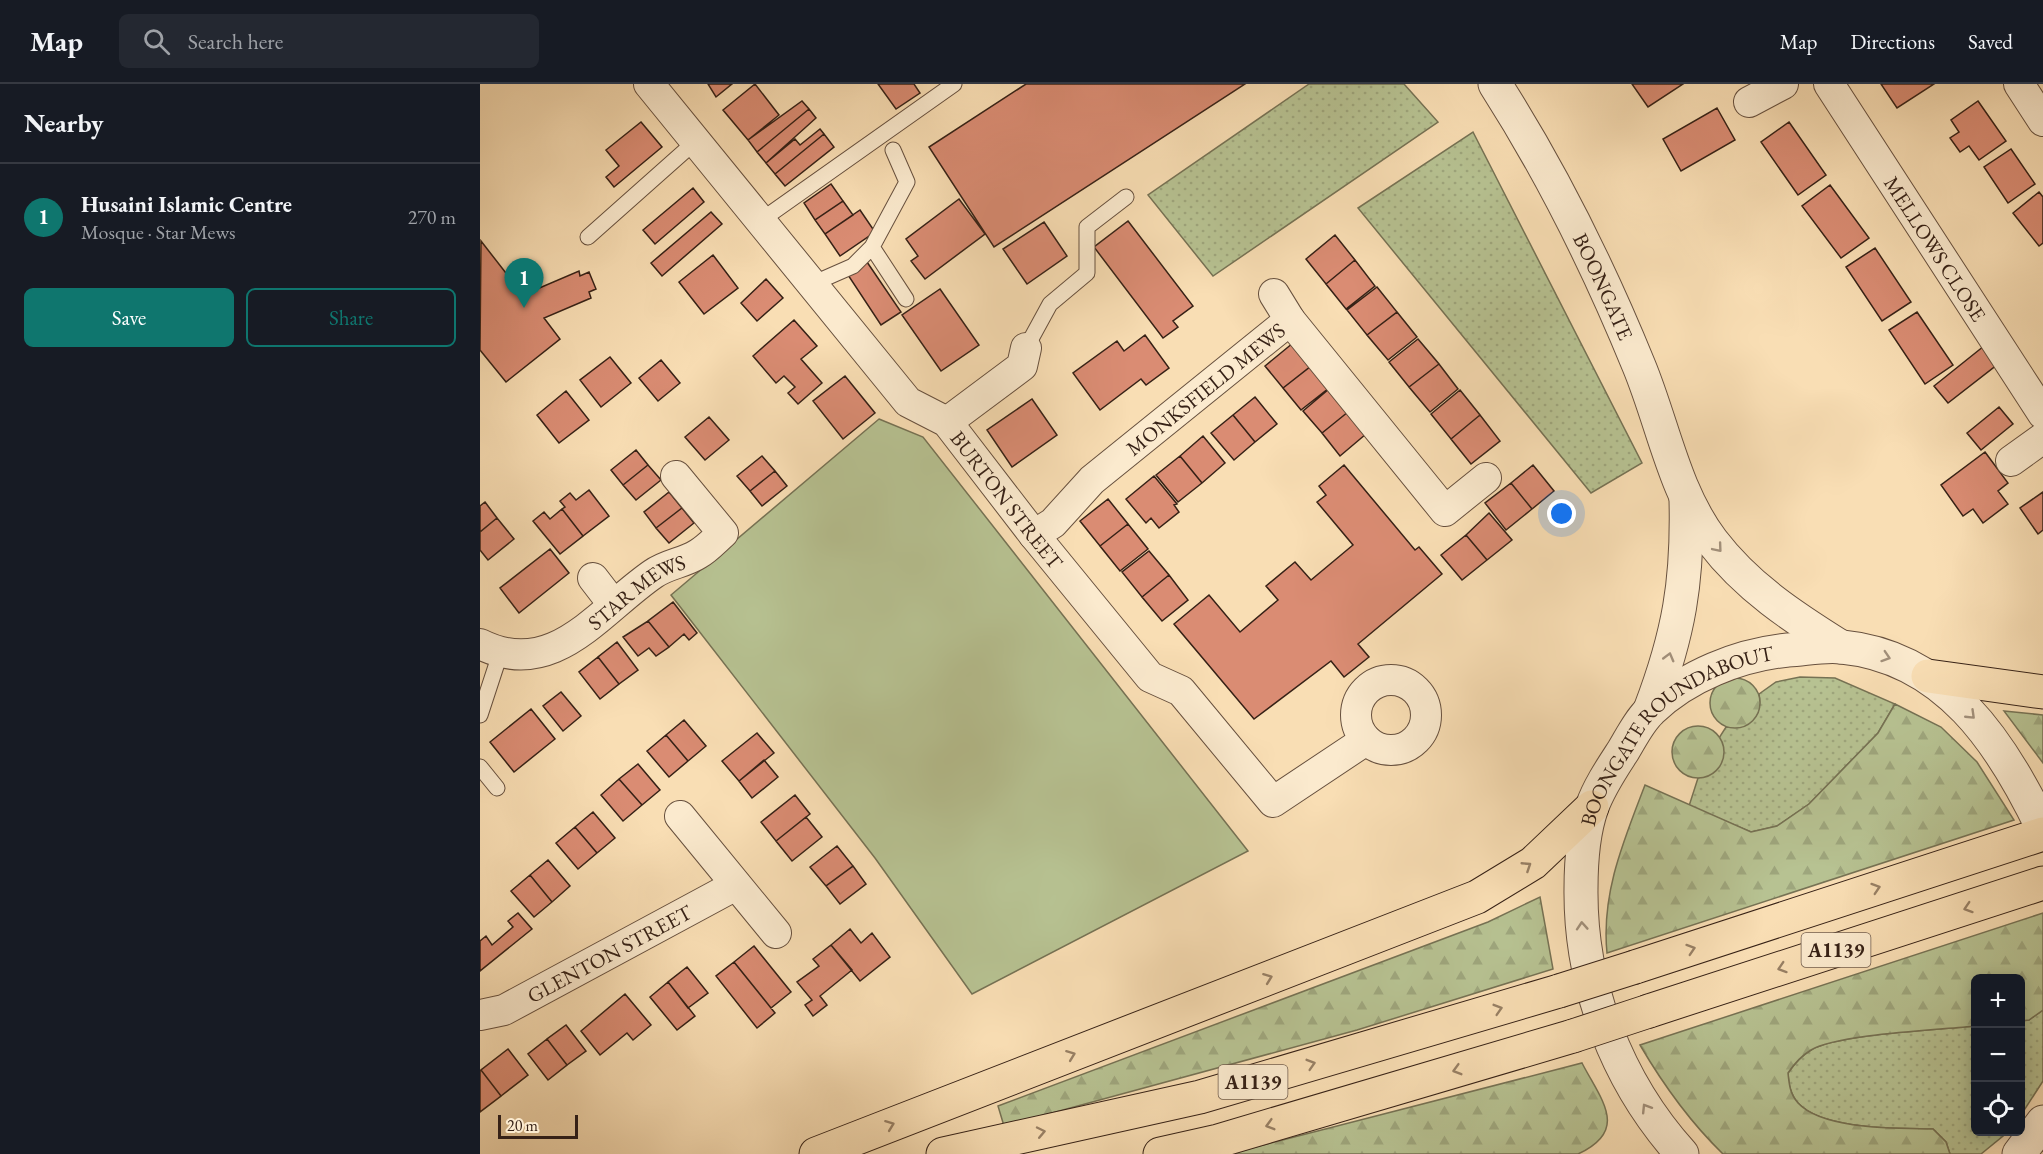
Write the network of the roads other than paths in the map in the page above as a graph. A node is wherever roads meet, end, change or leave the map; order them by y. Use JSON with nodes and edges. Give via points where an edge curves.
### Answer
{"nodes":[{"id":1,"x":649,"y":84,"type":"edge"},
{"id":2,"x":954,"y":84,"type":"edge"},
{"id":3,"x":1495,"y":84,"type":"edge"},
{"id":4,"x":1783,"y":84,"type":"edge"},
{"id":5,"x":1828,"y":84,"type":"edge"},
{"id":6,"x":2019,"y":84,"type":"edge"},
{"id":7,"x":1749,"y":102,"type":"dead end"},
{"id":8,"x":2043,"y":121,"type":"edge"},
{"id":9,"x":696,"y":141,"type":"junction"},
{"id":10,"x":893,"y":150,"type":"dead end"},
{"id":11,"x":1126,"y":197,"type":"dead end"},
{"id":12,"x":760,"y":221,"type":"junction"},
{"id":13,"x":588,"y":237,"type":"dead end"},
{"id":14,"x":872,"y":248,"type":"junction"},
{"id":15,"x":812,"y":284,"type":"junction"},
{"id":16,"x":1274,"y":294,"type":"dead end"},
{"id":17,"x":906,"y":299,"type":"dead end"},
{"id":18,"x":1290,"y":320,"type":"junction"},
{"id":19,"x":1026,"y":348,"type":"joint"},
{"id":20,"x":2043,"y":414,"type":"edge"},
{"id":21,"x":947,"y":422,"type":"junction"},
{"id":22,"x":2043,"y":438,"type":"edge"},
{"id":23,"x":2011,"y":461,"type":"dead end"},
{"id":24,"x":676,"y":476,"type":"dead end"},
{"id":25,"x":1486,"y":478,"type":"dead end"},
{"id":26,"x":1686,"y":499,"type":"junction"},
{"id":27,"x":1034,"y":535,"type":"junction"},
{"id":28,"x":593,"y":578,"type":"dead end"},
{"id":29,"x":613,"y":604,"type":"junction"},
{"id":30,"x":1841,"y":647,"type":"junction"},
{"id":31,"x":490,"y":649,"type":"edge"},
{"id":32,"x":1928,"y":676,"type":"junction"},
{"id":33,"x":2043,"y":692,"type":"edge"},
{"id":34,"x":1649,"y":712,"type":"junction"},
{"id":35,"x":480,"y":715,"type":"edge"},
{"id":36,"x":1366,"y":740,"type":"dead end"},
{"id":37,"x":480,"y":767,"type":"edge"},
{"id":38,"x":496,"y":788,"type":"dead end"},
{"id":39,"x":1592,"y":807,"type":"junction"},
{"id":40,"x":680,"y":816,"type":"dead end"},
{"id":41,"x":2043,"y":829,"type":"edge"},
{"id":42,"x":2043,"y":834,"type":"edge"},
{"id":43,"x":736,"y":885,"type":"junction"},
{"id":44,"x":2033,"y":887,"type":"edge"},
{"id":45,"x":776,"y":933,"type":"dead end"},
{"id":46,"x":480,"y":1015,"type":"edge"},
{"id":47,"x":2043,"y":1122,"type":"edge"},
{"id":48,"x":816,"y":1154,"type":"edge"},
{"id":49,"x":943,"y":1154,"type":"edge"},
{"id":50,"x":1160,"y":1154,"type":"edge"},
{"id":51,"x":1682,"y":1154,"type":"edge"},
{"id":52,"x":2019,"y":1154,"type":"edge"}],
"edges":[{"from":1,"to":9,"type":"street","name":"BURTON STREET"},
{"from":2,"to":12,"type":"lane"},
{"from":3,"to":26,"type":"street","name":"BOONGATE","via":[[1559,192],[1593,261],[1659,417]]},
{"from":4,"to":7,"type":"street"},
{"from":5,"to":20,"type":"street","name":"MELLOWS CLOSE"},
{"from":6,"to":8,"type":"street"},
{"from":9,"to":12,"type":"street","name":"BURTON STREET"},
{"from":9,"to":13,"type":"lane"},
{"from":10,"to":14,"type":"lane","via":[[907,182]]},
{"from":11,"to":19,"type":"lane","via":[[1087,227],[1088,273],[1050,304]]},
{"from":12,"to":15,"type":"street","name":"BURTON STREET"},
{"from":14,"to":15,"type":"lane","via":[[853,266]]},
{"from":14,"to":17,"type":"lane"},
{"from":15,"to":21,"type":"street","name":"BURTON STREET","via":[[908,402]]},
{"from":16,"to":18,"type":"street"},
{"from":18,"to":25,"type":"street","name":"MONKSFIELD MEWS","via":[[1445,511]]},
{"from":18,"to":27,"type":"street","name":"MONKSFIELD MEWS","via":[[1092,480],[1053,522]]},
{"from":19,"to":21,"type":"street","via":[[1022,366]]},
{"from":21,"to":27,"type":"street","name":"BURTON STREET"},
{"from":22,"to":23,"type":"street"},
{"from":24,"to":29,"type":"street","name":"STAR MEWS","via":[[723,533],[698,555],[665,565]]},
{"from":26,"to":30,"type":"street","name":"BOONGATE","one_way":true,"via":[[1712,540],[1743,577],[1780,609]]},
{"from":34,"to":26,"type":"street","name":"BOONGATE","one_way":true,"via":[[1680,616],[1687,558]]},
{"from":27,"to":36,"type":"street","name":"BURTON STREET","via":[[1150,677],[1181,691],[1273,802]]},
{"from":28,"to":29,"type":"street"},
{"from":29,"to":31,"type":"street","name":"STAR MEWS","via":[[565,644],[521,656]]},
{"from":30,"to":32,"type":"street","name":"BOONGATE ROUNDABOUT","one_way":true,"via":[[1889,658]]},
{"from":30,"to":34,"type":"street","name":"BOONGATE ROUNDABOUT","via":[[1767,652],[1720,667],[1680,686]]},
{"from":31,"to":35,"type":"lane"},
{"from":32,"to":33,"type":"highway"},
{"from":32,"to":41,"type":"street","name":"BOONGATE ROUNDABOUT","one_way":true,"via":[[1988,732],[2022,785]]},
{"from":34,"to":39,"type":"street","name":"BOONGATE ROUNDABOUT"},
{"from":37,"to":38,"type":"lane"},
{"from":48,"to":39,"type":"highway","one_way":true,"via":[[1477,897],[1533,863]]},
{"from":51,"to":39,"type":"street","name":"BOONGATE ROUNDABOUT","one_way":true,"via":[[1659,1129],[1637,1094],[1596,1001],[1583,949],[1580,909],[1581,867]]},
{"from":40,"to":43,"type":"street"},
{"from":49,"to":42,"type":"highway","number":"A1139","one_way":true,"bridge":true,"via":[[1200,1097],[1559,991]]},
{"from":43,"to":45,"type":"street"},
{"from":43,"to":46,"type":"street","name":"GLENTON STREET","via":[[504,1010]]},
{"from":44,"to":50,"type":"highway","number":"A1139","one_way":true,"bridge":true,"via":[[1573,1035],[1218,1141]]},
{"from":47,"to":52,"type":"street"}]}
